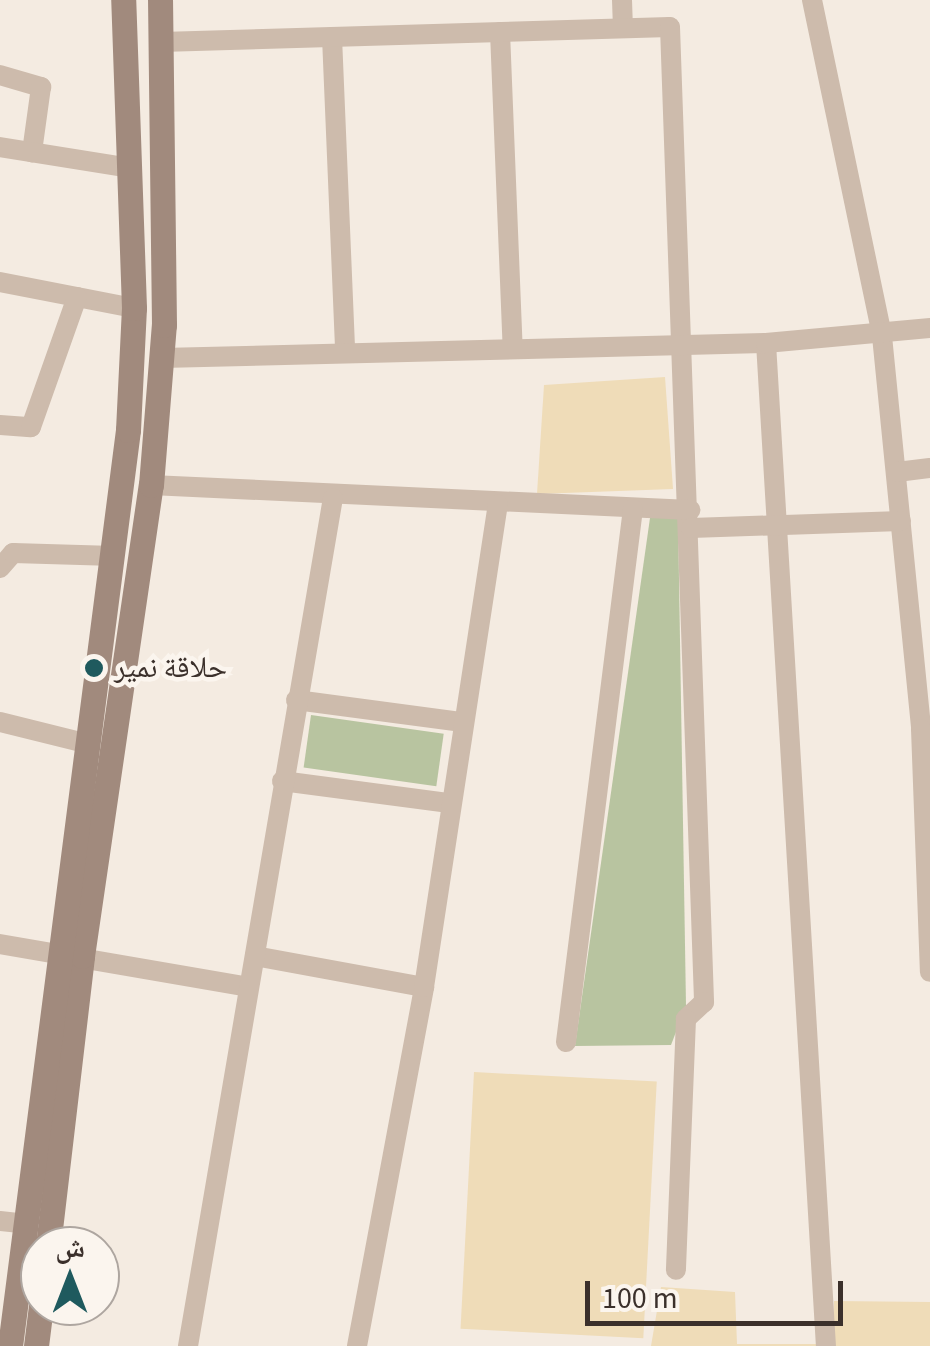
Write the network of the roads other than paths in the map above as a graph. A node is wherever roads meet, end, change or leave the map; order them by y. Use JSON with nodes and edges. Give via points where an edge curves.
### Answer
{"nodes":[{"id":1,"x":123,"y":0,"type":"edge"},
{"id":2,"x":160,"y":0,"type":"edge"},
{"id":3,"x":622,"y":0,"type":"edge"},
{"id":4,"x":812,"y":0,"type":"edge"},
{"id":5,"x":623,"y":28,"type":"junction"},
{"id":6,"x":500,"y":32,"type":"junction"},
{"id":7,"x":332,"y":37,"type":"junction"},
{"id":8,"x":161,"y":42,"type":"junction"},
{"id":9,"x":0,"y":74,"type":"edge"},
{"id":10,"x":0,"y":146,"type":"edge"},
{"id":11,"x":32,"y":152,"type":"junction"},
{"id":12,"x":131,"y":168,"type":"junction"},
{"id":13,"x":0,"y":282,"type":"edge"},
{"id":14,"x":77,"y":297,"type":"junction"},
{"id":15,"x":134,"y":308,"type":"junction"},
{"id":16,"x":930,"y":328,"type":"edge"},
{"id":17,"x":882,"y":336,"type":"junction"},
{"id":18,"x":766,"y":343,"type":"junction"},
{"id":19,"x":683,"y":344,"type":"junction"},
{"id":20,"x":514,"y":349,"type":"junction"},
{"id":21,"x":345,"y":353,"type":"junction"},
{"id":22,"x":162,"y":358,"type":"junction"},
{"id":23,"x":0,"y":424,"type":"edge"},
{"id":24,"x":930,"y":468,"type":"edge"},
{"id":25,"x":897,"y":472,"type":"junction"},
{"id":26,"x":152,"y":485,"type":"junction"},
{"id":27,"x":332,"y":498,"type":"junction"},
{"id":28,"x":498,"y":505,"type":"junction"},
{"id":29,"x":633,"y":508,"type":"junction"},
{"id":30,"x":690,"y":519,"type":"junction"},
{"id":31,"x":900,"y":520,"type":"junction"},
{"id":32,"x":776,"y":526,"type":"junction"},
{"id":33,"x":114,"y":556,"type":"junction"},
{"id":34,"x":0,"y":568,"type":"edge"},
{"id":35,"x":920,"y":601,"type":"edge"},
{"id":36,"x":296,"y":700,"type":"junction"},
{"id":37,"x":0,"y":722,"type":"edge"},
{"id":38,"x":461,"y":722,"type":"junction"},
{"id":39,"x":925,"y":729,"type":"edge"},
{"id":40,"x":90,"y":744,"type":"junction"},
{"id":41,"x":282,"y":781,"type":"junction"},
{"id":42,"x":448,"y":803,"type":"junction"},
{"id":43,"x":928,"y":852,"type":"edge"},
{"id":44,"x":0,"y":944,"type":"edge"},
{"id":45,"x":72,"y":954,"type":"junction"},
{"id":46,"x":255,"y":956,"type":"junction"},
{"id":47,"x":930,"y":972,"type":"edge"},
{"id":48,"x":248,"y":987,"type":"junction"},
{"id":49,"x":424,"y":987,"type":"junction"},
{"id":50,"x":566,"y":1042,"type":"dead end"},
{"id":51,"x":0,"y":1221,"type":"edge"},
{"id":52,"x":27,"y":1224,"type":"junction"},
{"id":53,"x":50,"y":1226,"type":"edge"},
{"id":54,"x":676,"y":1270,"type":"dead end"},
{"id":55,"x":10,"y":1346,"type":"edge"},
{"id":56,"x":188,"y":1346,"type":"edge"},
{"id":57,"x":357,"y":1346,"type":"edge"},
{"id":58,"x":826,"y":1346,"type":"edge"}],
"edges":[{"from":1,"to":12,"type":"main road"},
{"from":2,"to":8,"type":"main road"},
{"from":3,"to":5,"type":"street"},
{"from":4,"to":17,"type":"street"},
{"from":5,"to":6,"type":"street"},
{"from":5,"to":19,"type":"street","via":[[670,27]]},
{"from":6,"to":7,"type":"street"},
{"from":6,"to":20,"type":"street"},
{"from":7,"to":8,"type":"street"},
{"from":7,"to":21,"type":"street"},
{"from":8,"to":22,"type":"main road"},
{"from":9,"to":11,"type":"street","via":[[41,86]]},
{"from":10,"to":11,"type":"street"},
{"from":11,"to":12,"type":"street"},
{"from":12,"to":15,"type":"main road"},
{"from":13,"to":14,"type":"street"},
{"from":14,"to":15,"type":"street"},
{"from":14,"to":23,"type":"street","via":[[31,427]]},
{"from":15,"to":33,"type":"main road"},
{"from":16,"to":17,"type":"street"},
{"from":17,"to":18,"type":"street"},
{"from":17,"to":25,"type":"street"},
{"from":18,"to":19,"type":"street"},
{"from":18,"to":32,"type":"street"},
{"from":19,"to":20,"type":"street"},
{"from":19,"to":30,"type":"street"},
{"from":20,"to":21,"type":"street"},
{"from":21,"to":22,"type":"street"},
{"from":22,"to":26,"type":"main road"},
{"from":24,"to":25,"type":"street"},
{"from":25,"to":31,"type":"street"},
{"from":26,"to":27,"type":"street"},
{"from":26,"to":45,"type":"main road"},
{"from":27,"to":28,"type":"street"},
{"from":27,"to":36,"type":"street"},
{"from":28,"to":29,"type":"street"},
{"from":28,"to":38,"type":"street"},
{"from":29,"to":30,"type":"street"},
{"from":29,"to":50,"type":"street"},
{"from":30,"to":32,"type":"street"},
{"from":30,"to":54,"type":"street","via":[[704,1002],[686,1019]]},
{"from":31,"to":32,"type":"street"},
{"from":31,"to":35,"type":"street"},
{"from":32,"to":58,"type":"street"},
{"from":33,"to":34,"type":"street","via":[[13,553]]},
{"from":33,"to":40,"type":"main road"},
{"from":35,"to":39,"type":"street"},
{"from":36,"to":38,"type":"street"},
{"from":36,"to":41,"type":"street"},
{"from":37,"to":40,"type":"street"},
{"from":38,"to":42,"type":"street"},
{"from":39,"to":43,"type":"street"},
{"from":40,"to":45,"type":"main road"},
{"from":41,"to":42,"type":"street"},
{"from":41,"to":46,"type":"street"},
{"from":42,"to":49,"type":"street"},
{"from":43,"to":47,"type":"street"},
{"from":44,"to":45,"type":"street"},
{"from":45,"to":48,"type":"street"},
{"from":45,"to":52,"type":"main road"},
{"from":45,"to":53,"type":"main road"},
{"from":46,"to":48,"type":"street"},
{"from":46,"to":49,"type":"street"},
{"from":48,"to":56,"type":"street"},
{"from":49,"to":57,"type":"street"},
{"from":51,"to":52,"type":"street"},
{"from":52,"to":55,"type":"main road"}]}
